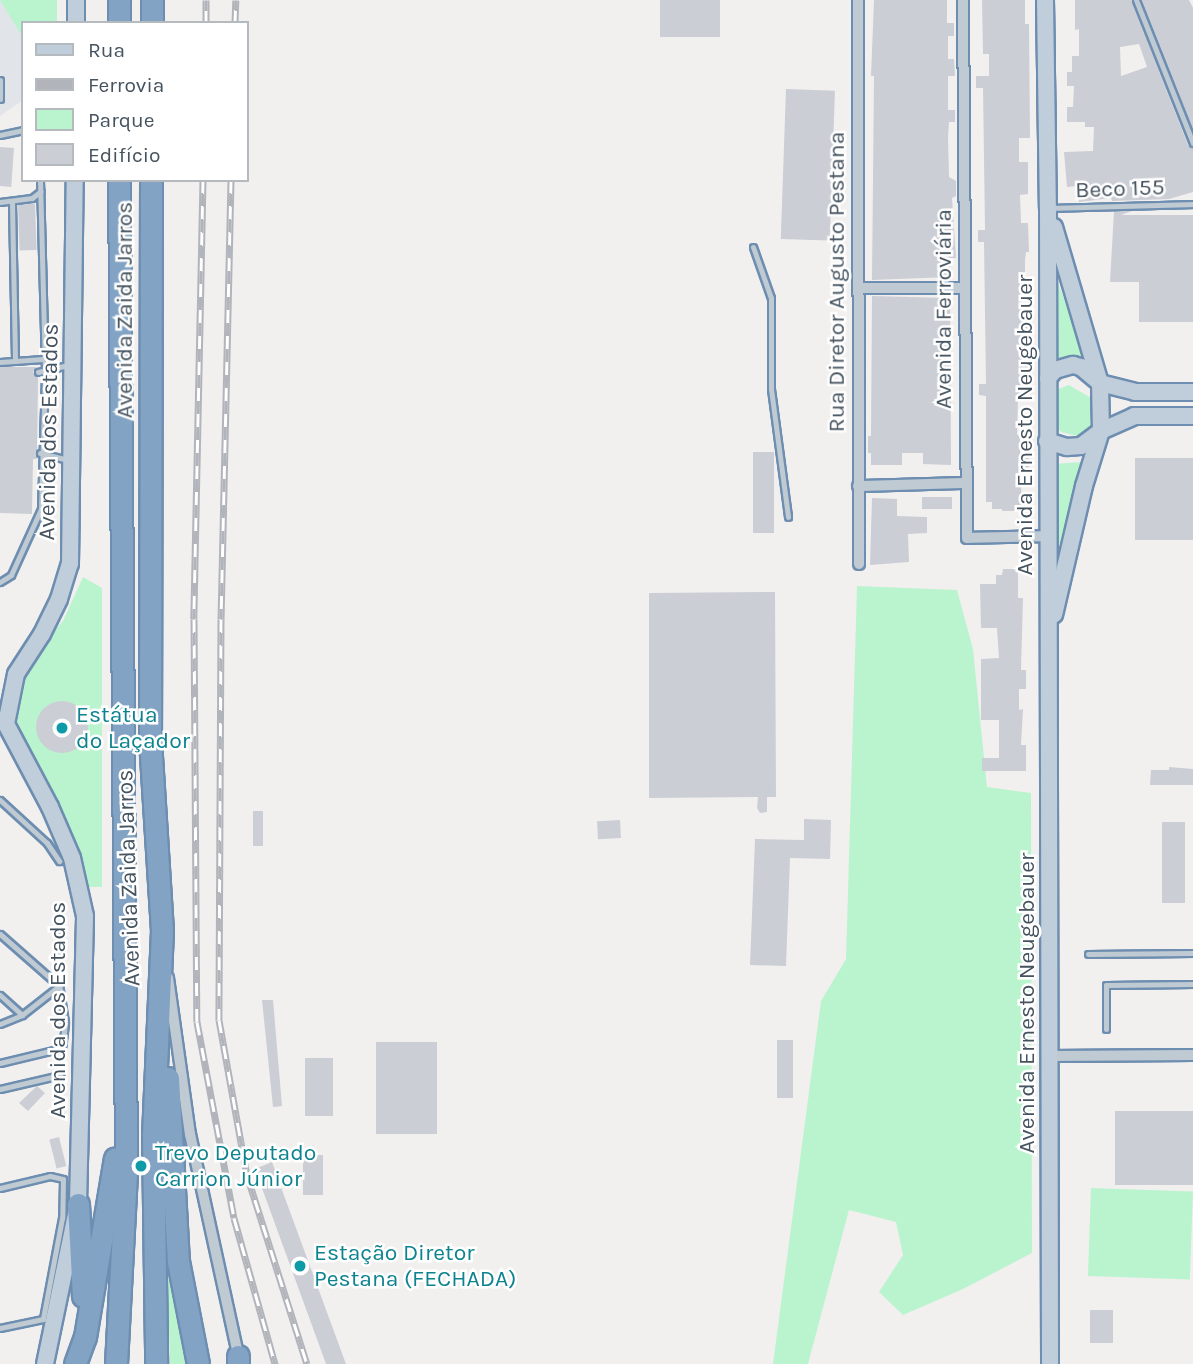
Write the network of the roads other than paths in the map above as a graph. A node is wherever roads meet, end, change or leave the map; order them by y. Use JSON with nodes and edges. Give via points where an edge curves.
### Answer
{"nodes":[{"id":1,"x":76,"y":0,"type":"edge"},
{"id":2,"x":119,"y":0,"type":"edge"},
{"id":3,"x":152,"y":0,"type":"edge"},
{"id":4,"x":858,"y":0,"type":"edge"},
{"id":5,"x":963,"y":0,"type":"edge"},
{"id":6,"x":1045,"y":0,"type":"edge"},
{"id":7,"x":1136,"y":0,"type":"edge"},
{"id":8,"x":76,"y":21,"type":"edge"},
{"id":9,"x":119,"y":21,"type":"edge"},
{"id":10,"x":152,"y":21,"type":"edge"},
{"id":11,"x":0,"y":80,"type":"edge"},
{"id":12,"x":0,"y":99,"type":"edge"},
{"id":13,"x":21,"y":130,"type":"edge"},
{"id":14,"x":0,"y":135,"type":"edge"},
{"id":15,"x":1193,"y":143,"type":"edge"},
{"id":16,"x":40,"y":182,"type":"edge"},
{"id":17,"x":75,"y":182,"type":"edge"},
{"id":18,"x":119,"y":182,"type":"edge"},
{"id":19,"x":151,"y":182,"type":"edge"},
{"id":20,"x":41,"y":191,"type":"junction"},
{"id":21,"x":0,"y":202,"type":"edge"},
{"id":22,"x":12,"y":203,"type":"junction"},
{"id":23,"x":1193,"y":204,"type":"edge"},
{"id":24,"x":1048,"y":208,"type":"junction"},
{"id":25,"x":754,"y":247,"type":"dead end"},
{"id":26,"x":859,"y":288,"type":"junction"},
{"id":27,"x":965,"y":288,"type":"junction"},
{"id":28,"x":43,"y":359,"type":"junction"},
{"id":29,"x":15,"y":361,"type":"junction"},
{"id":30,"x":0,"y":362,"type":"edge"},
{"id":31,"x":73,"y":363,"type":"junction"},
{"id":32,"x":45,"y":371,"type":"junction"},
{"id":33,"x":38,"y":372,"type":"dead end"},
{"id":34,"x":1048,"y":378,"type":"junction"},
{"id":35,"x":1100,"y":383,"type":"junction"},
{"id":36,"x":1193,"y":392,"type":"edge"},
{"id":37,"x":1193,"y":416,"type":"edge"},
{"id":38,"x":1101,"y":430,"type":"junction"},
{"id":39,"x":1047,"y":441,"type":"junction"},
{"id":40,"x":39,"y":453,"type":"junction"},
{"id":41,"x":70,"y":460,"type":"junction"},
{"id":42,"x":966,"y":483,"type":"junction"},
{"id":43,"x":858,"y":486,"type":"junction"},
{"id":44,"x":789,"y":517,"type":"dead end"},
{"id":45,"x":1046,"y":536,"type":"junction"},
{"id":46,"x":859,"y":564,"type":"dead end"},
{"id":47,"x":0,"y":582,"type":"edge"},
{"id":48,"x":1048,"y":641,"type":"junction"},
{"id":49,"x":3,"y":725,"type":"edge"},
{"id":50,"x":0,"y":800,"type":"edge"},
{"id":51,"x":59,"y":861,"type":"dead end"},
{"id":52,"x":162,"y":930,"type":"junction"},
{"id":53,"x":59,"y":931,"type":"dead end"},
{"id":54,"x":0,"y":934,"type":"edge"},
{"id":55,"x":1193,"y":953,"type":"edge"},
{"id":56,"x":1088,"y":954,"type":"dead end"},
{"id":57,"x":1193,"y":984,"type":"edge"},
{"id":58,"x":59,"y":986,"type":"junction"},
{"id":59,"x":0,"y":995,"type":"edge"},
{"id":60,"x":22,"y":1015,"type":"junction"},
{"id":61,"x":0,"y":1024,"type":"edge"},
{"id":62,"x":1106,"y":1029,"type":"dead end"},
{"id":63,"x":1193,"y":1055,"type":"edge"},
{"id":64,"x":1051,"y":1056,"type":"junction"},
{"id":65,"x":0,"y":1063,"type":"edge"},
{"id":66,"x":60,"y":1074,"type":"dead end"},
{"id":67,"x":0,"y":1088,"type":"edge"},
{"id":68,"x":125,"y":1101,"type":"junction"},
{"id":69,"x":0,"y":1188,"type":"edge"},
{"id":70,"x":78,"y":1204,"type":"junction"},
{"id":71,"x":0,"y":1328,"type":"edge"},
{"id":72,"x":85,"y":1337,"type":"junction"},
{"id":73,"x":239,"y":1361,"type":"edge"},
{"id":74,"x":45,"y":1364,"type":"edge"},
{"id":75,"x":75,"y":1364,"type":"edge"},
{"id":76,"x":116,"y":1364,"type":"edge"},
{"id":77,"x":156,"y":1364,"type":"edge"},
{"id":78,"x":198,"y":1364,"type":"edge"},
{"id":79,"x":1050,"y":1364,"type":"edge"}],
"edges":[{"from":1,"to":8,"type":"main road"},
{"from":2,"to":9,"type":"highway"},
{"from":3,"to":10,"type":"highway"},
{"from":4,"to":26,"type":"street","name":"Rua Diretor Augusto Pestana"},
{"from":5,"to":27,"type":"street","name":"Avenida Ferroviária"},
{"from":6,"to":24,"type":"main road","name":"Avenida Ernesto Neugebauer"},
{"from":7,"to":15,"type":"lane"},
{"from":11,"to":12,"type":"lane"},
{"from":13,"to":14,"type":"lane"},
{"from":16,"to":20,"type":"lane"},
{"from":17,"to":31,"type":"main road","name":"Avenida dos Estados"},
{"from":18,"to":68,"type":"highway","name":"Avenida Zaida Jarros"},
{"from":19,"to":52,"type":"highway","name":"Avenida Zaida Jarros","via":[[150,740]]},
{"from":20,"to":22,"type":"lane"},
{"from":20,"to":28,"type":"lane"},
{"from":21,"to":22,"type":"lane"},
{"from":22,"to":29,"type":"lane"},
{"from":23,"to":24,"type":"lane","name":"Beco 155"},
{"from":24,"to":34,"type":"main road","name":"Avenida Ernesto Neugebauer"},
{"from":24,"to":35,"type":"main road","name":"Avenida Ernesto Neugebauer"},
{"from":25,"to":44,"type":"lane","via":[[771,298],[771,389]]},
{"from":26,"to":27,"type":"street"},
{"from":26,"to":43,"type":"street","name":"Rua Diretor Augusto Pestana"},
{"from":27,"to":42,"type":"street","name":"Avenida Ferroviária"},
{"from":28,"to":29,"type":"lane"},
{"from":28,"to":32,"type":"lane"},
{"from":29,"to":30,"type":"lane"},
{"from":31,"to":32,"type":"lane"},
{"from":31,"to":41,"type":"main road","name":"Avenida dos Estados"},
{"from":32,"to":33,"type":"lane"},
{"from":32,"to":40,"type":"lane"},
{"from":34,"to":35,"type":"main road","via":[[1055,370],[1073,365]]},
{"from":34,"to":39,"type":"main road","name":"Avenida Ernesto Neugebauer"},
{"from":35,"to":36,"type":"main road","via":[[1135,392]]},
{"from":35,"to":38,"type":"main road","name":"Avenida Ernesto Neugebauer"},
{"from":37,"to":38,"type":"main road","via":[[1134,416]]},
{"from":38,"to":39,"type":"main road","via":[[1081,446]]},
{"from":38,"to":48,"type":"main road","name":"Avenida Ernesto Neugebauer"},
{"from":39,"to":45,"type":"main road","name":"Avenida Ernesto Neugebauer"},
{"from":40,"to":41,"type":"lane"},
{"from":40,"to":47,"type":"lane","via":[[41,509],[11,575]]},
{"from":41,"to":49,"type":"main road","name":"Avenida dos Estados","via":[[66,582],[42,634],[16,674]]},
{"from":42,"to":43,"type":"street"},
{"from":42,"to":45,"type":"street","name":"Avenida Ferroviária","via":[[967,538]]},
{"from":43,"to":46,"type":"street","name":"Rua Diretor Augusto Pestana"},
{"from":45,"to":48,"type":"main road","name":"Avenida Ernesto Neugebauer"},
{"from":48,"to":64,"type":"main road","name":"Avenida Ernesto Neugebauer"},
{"from":49,"to":70,"type":"main road","name":"Avenida dos Estados","via":[[61,832],[78,878],[85,916]]},
{"from":50,"to":51,"type":"lane","via":[[47,843]]},
{"from":52,"to":73,"type":"street","via":[[190,1134]]},
{"from":52,"to":77,"type":"highway","name":"Avenida Zaida Jarros","via":[[153,1135]]},
{"from":52,"to":78,"type":"highway","via":[[178,1261]]},
{"from":53,"to":58,"type":"lane"},
{"from":54,"to":58,"type":"lane"},
{"from":55,"to":56,"type":"lane"},
{"from":57,"to":62,"type":"lane","via":[[1106,985]]},
{"from":58,"to":60,"type":"lane"},
{"from":58,"to":65,"type":"lane","via":[[65,1022],[62,1048]]},
{"from":59,"to":60,"type":"lane"},
{"from":60,"to":61,"type":"lane"},
{"from":63,"to":64,"type":"street"},
{"from":64,"to":79,"type":"main road","name":"Avenida Ernesto Neugebauer"},
{"from":66,"to":67,"type":"lane"},
{"from":68,"to":72,"type":"highway"},
{"from":68,"to":76,"type":"highway","name":"Avenida Zaida Jarros"},
{"from":69,"to":71,"type":"lane","via":[[50,1176],[63,1178],[62,1218],[43,1319]]},
{"from":70,"to":72,"type":"highway"},
{"from":70,"to":74,"type":"main road","name":"Avenida dos Estados"},
{"from":72,"to":75,"type":"highway"}]}
